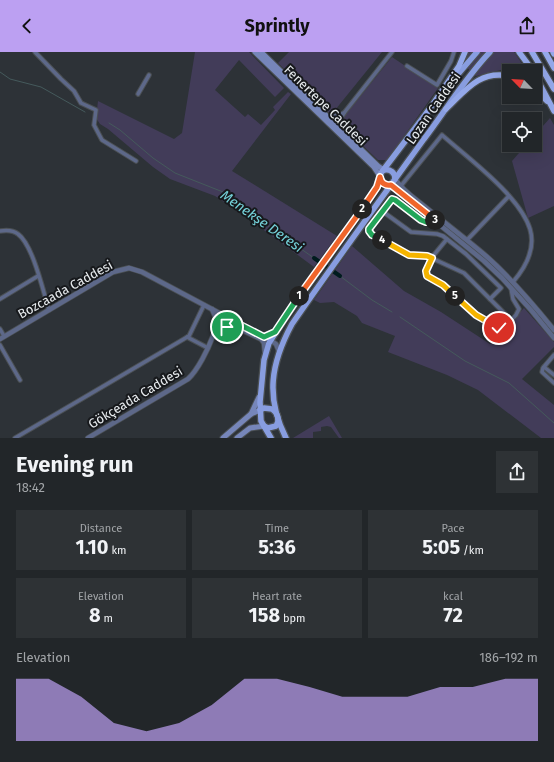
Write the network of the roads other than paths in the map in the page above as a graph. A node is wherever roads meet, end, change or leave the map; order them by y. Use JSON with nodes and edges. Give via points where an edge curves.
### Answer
{"nodes":[{"id":1,"x":35,"y":52,"type":"edge"},
{"id":2,"x":255,"y":52,"type":"edge"},
{"id":3,"x":261,"y":52,"type":"edge"},
{"id":4,"x":392,"y":52,"type":"edge"},
{"id":5,"x":454,"y":52,"type":"edge"},
{"id":6,"x":465,"y":52,"type":"edge"},
{"id":7,"x":476,"y":52,"type":"edge"},
{"id":8,"x":490,"y":52,"type":"edge"},
{"id":9,"x":520,"y":52,"type":"edge"},
{"id":10,"x":532,"y":52,"type":"edge"},
{"id":11,"x":545,"y":52,"type":"edge"},
{"id":12,"x":528,"y":64,"type":"edge"},
{"id":13,"x":407,"y":66,"type":"dead end"},
{"id":14,"x":554,"y":68,"type":"edge"},
{"id":15,"x":149,"y":75,"type":"dead end"},
{"id":16,"x":502,"y":76,"type":"edge"},
{"id":17,"x":542,"y":88,"type":"edge"},
{"id":18,"x":554,"y":89,"type":"edge"},
{"id":19,"x":138,"y":94,"type":"dead end"},
{"id":20,"x":542,"y":96,"type":"edge"},
{"id":21,"x":551,"y":104,"type":"junction"},
{"id":22,"x":446,"y":109,"type":"junction"},
{"id":23,"x":554,"y":110,"type":"edge"},
{"id":24,"x":344,"y":113,"type":"junction"},
{"id":25,"x":426,"y":114,"type":"junction"},
{"id":26,"x":329,"y":118,"type":"junction"},
{"id":27,"x":337,"y":126,"type":"junction"},
{"id":28,"x":136,"y":161,"type":"dead end"},
{"id":29,"x":384,"y":170,"type":"junction"},
{"id":30,"x":380,"y":176,"type":"junction"},
{"id":31,"x":395,"y":179,"type":"junction"},
{"id":32,"x":391,"y":185,"type":"junction"},
{"id":33,"x":400,"y":187,"type":"junction"},
{"id":34,"x":509,"y":196,"type":"junction"},
{"id":35,"x":382,"y":212,"type":"junction"},
{"id":36,"x":435,"y":221,"type":"junction"},
{"id":37,"x":0,"y":231,"type":"edge"},
{"id":38,"x":447,"y":239,"type":"junction"},
{"id":39,"x":467,"y":240,"type":"junction"},
{"id":40,"x":432,"y":258,"type":"junction"},
{"id":41,"x":38,"y":276,"type":"junction"},
{"id":42,"x":513,"y":282,"type":"junction"},
{"id":43,"x":511,"y":288,"type":"junction"},
{"id":44,"x":0,"y":299,"type":"edge"},
{"id":45,"x":490,"y":299,"type":"junction"},
{"id":46,"x":204,"y":305,"type":"junction"},
{"id":47,"x":212,"y":309,"type":"junction"},
{"id":48,"x":533,"y":309,"type":"junction"},
{"id":49,"x":49,"y":310,"type":"junction"},
{"id":50,"x":227,"y":318,"type":"junction"},
{"id":51,"x":512,"y":320,"type":"junction"},
{"id":52,"x":218,"y":323,"type":"junction"},
{"id":53,"x":227,"y":327,"type":"junction"},
{"id":54,"x":0,"y":329,"type":"edge"},
{"id":55,"x":554,"y":330,"type":"edge"},
{"id":56,"x":275,"y":332,"type":"junction"},
{"id":57,"x":2,"y":337,"type":"edge"},
{"id":58,"x":187,"y":337,"type":"junction"},
{"id":59,"x":264,"y":337,"type":"junction"},
{"id":60,"x":554,"y":338,"type":"edge"},
{"id":61,"x":271,"y":340,"type":"junction"},
{"id":62,"x":0,"y":346,"type":"edge"},
{"id":63,"x":208,"y":348,"type":"junction"},
{"id":64,"x":279,"y":351,"type":"junction"},
{"id":65,"x":265,"y":354,"type":"junction"},
{"id":66,"x":554,"y":355,"type":"edge"},
{"id":67,"x":544,"y":367,"type":"junction"},
{"id":68,"x":554,"y":375,"type":"edge"},
{"id":69,"x":20,"y":380,"type":"dead end"},
{"id":70,"x":554,"y":383,"type":"edge"},
{"id":71,"x":260,"y":393,"type":"junction"},
{"id":72,"x":260,"y":410,"type":"junction"},
{"id":73,"x":251,"y":414,"type":"junction"},
{"id":74,"x":278,"y":416,"type":"junction"},
{"id":75,"x":255,"y":426,"type":"junction"},
{"id":76,"x":264,"y":426,"type":"junction"},
{"id":77,"x":270,"y":437,"type":"edge"},
{"id":78,"x":15,"y":438,"type":"edge"},
{"id":79,"x":88,"y":438,"type":"edge"},
{"id":80,"x":223,"y":438,"type":"edge"},
{"id":81,"x":237,"y":438,"type":"edge"},
{"id":82,"x":286,"y":438,"type":"edge"}],
"edges":[{"from":1,"to":28,"type":"street","via":[[74,91],[81,103],[96,110],[94,125],[102,140]]},
{"from":2,"to":30,"type":"main road","name":"Fenertepe Caddesi","via":[[374,167]]},
{"from":3,"to":26,"type":"main road","name":"Fenertepe Caddesi"},
{"from":4,"to":24,"type":"street"},
{"from":5,"to":13,"type":"street","via":[[452,61],[437,85]]},
{"from":6,"to":25,"type":"highway","via":[[459,66]]},
{"from":7,"to":25,"type":"main road","name":"Lozan Caddesi"},
{"from":8,"to":22,"type":"main road","name":"Lozan Caddesi"},
{"from":9,"to":12,"type":"highway"},
{"from":10,"to":18,"type":"highway"},
{"from":11,"to":14,"type":"highway"},
{"from":15,"to":19,"type":"street"},
{"from":16,"to":22,"type":"highway","via":[[492,75],[477,80]]},
{"from":17,"to":21,"type":"highway"},
{"from":20,"to":21,"type":"highway"},
{"from":21,"to":23,"type":"highway"},
{"from":22,"to":31,"type":"main road","name":"Lozan Caddesi"},
{"from":24,"to":26,"type":"street"},
{"from":24,"to":27,"type":"street"},
{"from":25,"to":29,"type":"main road","name":"Lozan Caddesi"},
{"from":26,"to":27,"type":"main road","name":"Fenertepe Caddesi"},
{"from":27,"to":29,"type":"main road","name":"Fenertepe Caddesi"},
{"from":29,"to":30,"type":"main road"},
{"from":29,"to":31,"type":"main road","via":[[393,172]]},
{"from":30,"to":32,"type":"main road","via":[[382,183]]},
{"from":30,"to":56,"type":"main road","via":[[377,187],[365,205]]},
{"from":31,"to":32,"type":"main road"},
{"from":31,"to":33,"type":"street"},
{"from":32,"to":36,"type":"street"},
{"from":32,"to":64,"type":"main road","via":[[301,311]]},
{"from":33,"to":34,"type":"street","via":[[442,135]]},
{"from":33,"to":39,"type":"street"},
{"from":34,"to":39,"type":"street"},
{"from":34,"to":42,"type":"street","via":[[527,222],[531,236],[528,257]]},
{"from":35,"to":36,"type":"street","via":[[393,199],[421,220]]},
{"from":35,"to":38,"type":"street","via":[[410,232],[437,234]]},
{"from":35,"to":40,"type":"street","via":[[369,229],[372,235],[409,255]]},
{"from":36,"to":43,"type":"street","via":[[473,251]]},
{"from":37,"to":41,"type":"street","via":[[17,233],[23,240],[30,251]]},
{"from":38,"to":40,"type":"street"},
{"from":38,"to":45,"type":"street","via":[[501,288]]},
{"from":39,"to":42,"type":"street"},
{"from":40,"to":45,"type":"street","via":[[464,273]]},
{"from":40,"to":51,"type":"street","via":[[426,271],[427,276],[443,285],[476,315],[499,328],[505,327]]},
{"from":41,"to":44,"type":"street"},
{"from":41,"to":49,"type":"street"},
{"from":42,"to":48,"type":"street"},
{"from":43,"to":48,"type":"street"},
{"from":43,"to":51,"type":"street","via":[[513,299],[519,309]]},
{"from":45,"to":51,"type":"street"},
{"from":46,"to":47,"type":"street","name":"Bozcaada Caddesi"},
{"from":46,"to":49,"type":"street","name":"Bozcaada Caddesi","via":[[142,272],[129,268],[113,272]]},
{"from":46,"to":58,"type":"street"},
{"from":47,"to":50,"type":"street","name":"Bozcaada Caddesi"},
{"from":47,"to":52,"type":"street"},
{"from":48,"to":55,"type":"street"},
{"from":48,"to":60,"type":"street"},
{"from":49,"to":57,"type":"street","name":"Bozcaada Caddesi"},
{"from":50,"to":52,"type":"street","via":[[220,318]]},
{"from":50,"to":53,"type":"street","via":[[230,322]]},
{"from":50,"to":59,"type":"street","name":"Bozcaada Caddesi"},
{"from":52,"to":53,"type":"street","via":[[222,327]]},
{"from":52,"to":63,"type":"street","name":"Gökçeada Caddesi"},
{"from":53,"to":65,"type":"street","via":[[238,328],[261,339]]},
{"from":54,"to":57,"type":"street"},
{"from":56,"to":59,"type":"street"},
{"from":56,"to":61,"type":"main road"},
{"from":58,"to":63,"type":"street"},
{"from":58,"to":78,"type":"street"},
{"from":59,"to":61,"type":"street","name":"Bozcaada Caddesi"},
{"from":61,"to":64,"type":"street"},
{"from":61,"to":65,"type":"main road"},
{"from":62,"to":69,"type":"street"},
{"from":63,"to":79,"type":"street","name":"Gökçeada Caddesi","via":[[188,379]]},
{"from":64,"to":74,"type":"main road","via":[[273,388]]},
{"from":65,"to":71,"type":"main road"},
{"from":66,"to":67,"type":"street"},
{"from":67,"to":68,"type":"street"},
{"from":67,"to":70,"type":"street","via":[[543,374]]},
{"from":71,"to":72,"type":"main road"},
{"from":71,"to":73,"type":"main road"},
{"from":72,"to":73,"type":"main road"},
{"from":72,"to":74,"type":"main road","via":[[272,409]]},
{"from":72,"to":76,"type":"main road"},
{"from":73,"to":80,"type":"main road"},
{"from":74,"to":76,"type":"main road","via":[[276,426]]},
{"from":74,"to":82,"type":"main road"},
{"from":75,"to":76,"type":"main road"},
{"from":75,"to":77,"type":"main road","via":[[265,430]]},
{"from":75,"to":81,"type":"main road"},
{"from":76,"to":77,"type":"main road"}]}
